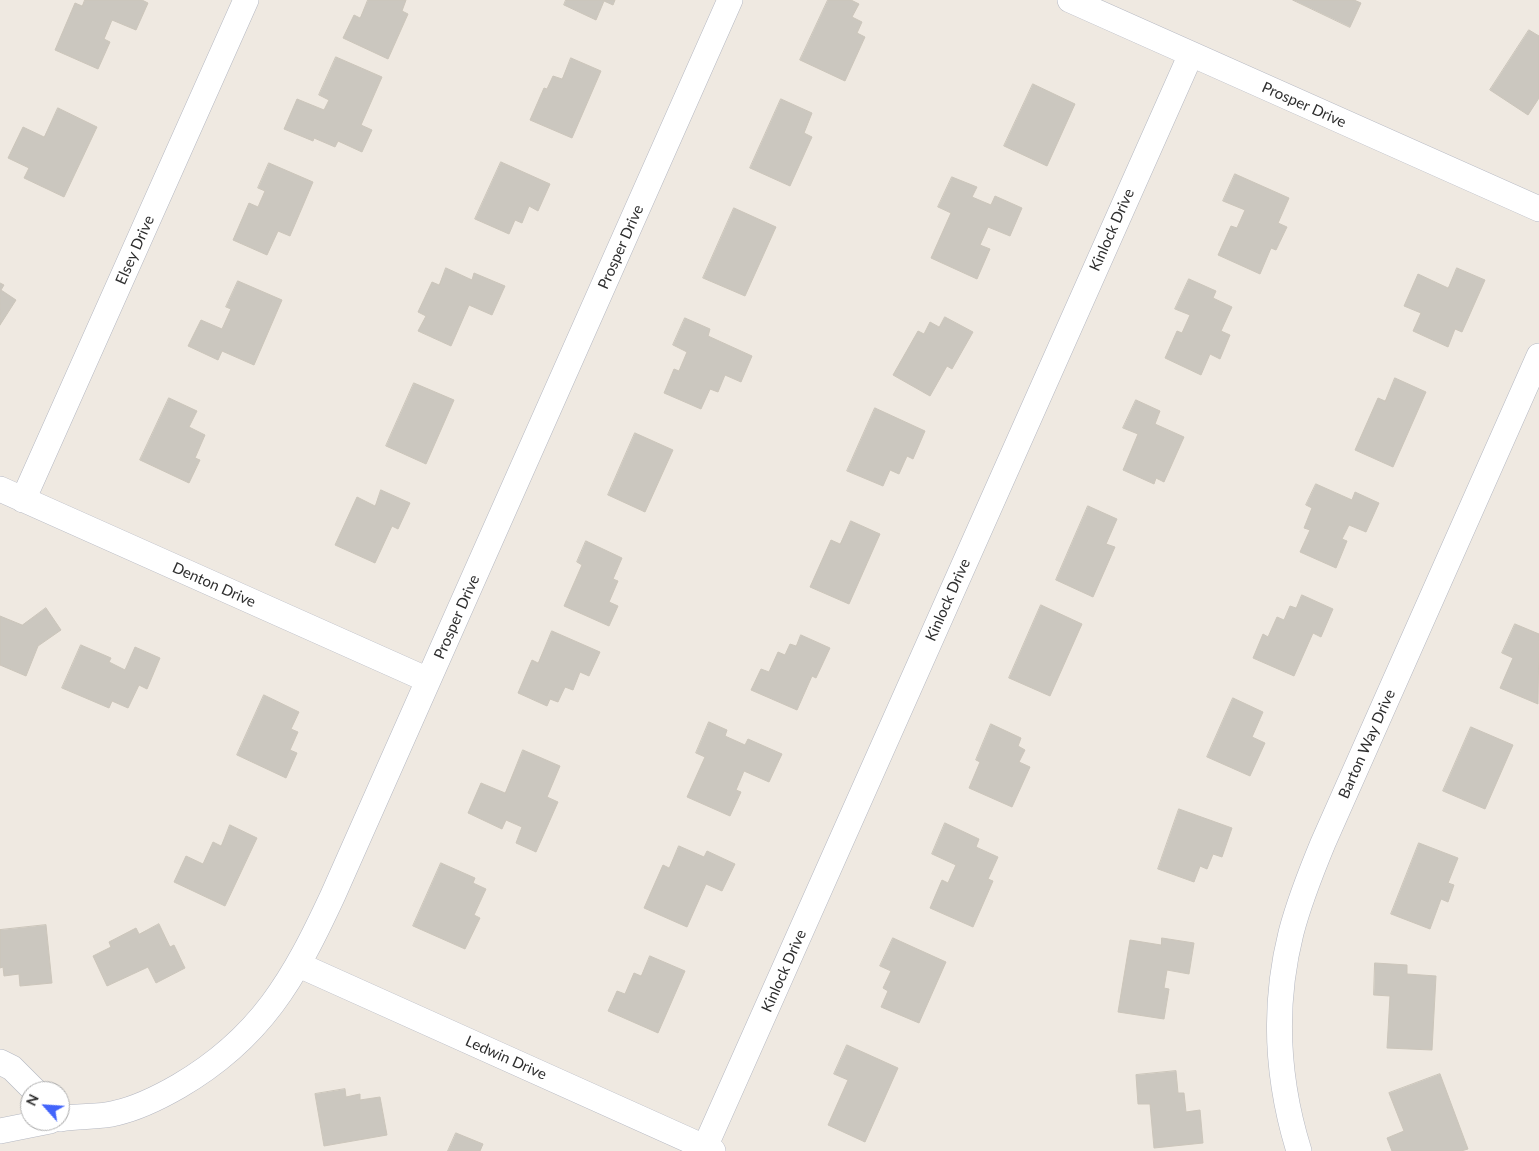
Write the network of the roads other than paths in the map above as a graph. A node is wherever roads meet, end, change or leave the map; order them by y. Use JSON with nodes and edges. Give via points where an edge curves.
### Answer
{"nodes":[{"id":1,"x":246,"y":0,"type":"edge"},
{"id":2,"x":730,"y":0,"type":"edge"},
{"id":3,"x":1070,"y":0,"type":"edge"},
{"id":4,"x":1191,"y":54,"type":"junction"},
{"id":5,"x":1539,"y":209,"type":"edge"},
{"id":6,"x":1539,"y":356,"type":"edge"},
{"id":7,"x":0,"y":489,"type":"edge"},
{"id":8,"x":24,"y":500,"type":"junction"},
{"id":9,"x":428,"y":680,"type":"junction"},
{"id":10,"x":299,"y":965,"type":"junction"},
{"id":11,"x":0,"y":1062,"type":"edge"},
{"id":12,"x":26,"y":1081,"type":"edge"},
{"id":13,"x":70,"y":1118,"type":"edge"},
{"id":14,"x":20,"y":1127,"type":"edge"},
{"id":15,"x":0,"y":1131,"type":"edge"},
{"id":16,"x":709,"y":1149,"type":"edge"},
{"id":17,"x":1299,"y":1151,"type":"edge"}],
"edges":[{"from":1,"to":8,"type":"street","name":"Elsey Drive"},
{"from":2,"to":9,"type":"street","name":"Prosper Drive"},
{"from":3,"to":4,"type":"street","name":"Prosper Drive"},
{"from":4,"to":5,"type":"street","name":"Prosper Drive"},
{"from":4,"to":16,"type":"street","name":"Kinlock Drive"},
{"from":6,"to":17,"type":"street","name":"Barton Way Drive","via":[[1323,843],[1291,932],[1282,986],[1279,1040],[1286,1100]]},
{"from":7,"to":8,"type":"street","name":"Denton Drive"},
{"from":8,"to":9,"type":"street","name":"Denton Drive"},
{"from":9,"to":10,"type":"street","name":"Prosper Drive"},
{"from":10,"to":13,"type":"street","name":"Prosper Drive","via":[[260,1020],[237,1044],[200,1073],[169,1092],[117,1113]]},
{"from":10,"to":16,"type":"street","name":"Ledwin Drive"},
{"from":11,"to":12,"type":"street"},
{"from":14,"to":15,"type":"street","name":"Prosper Drive"}]}
